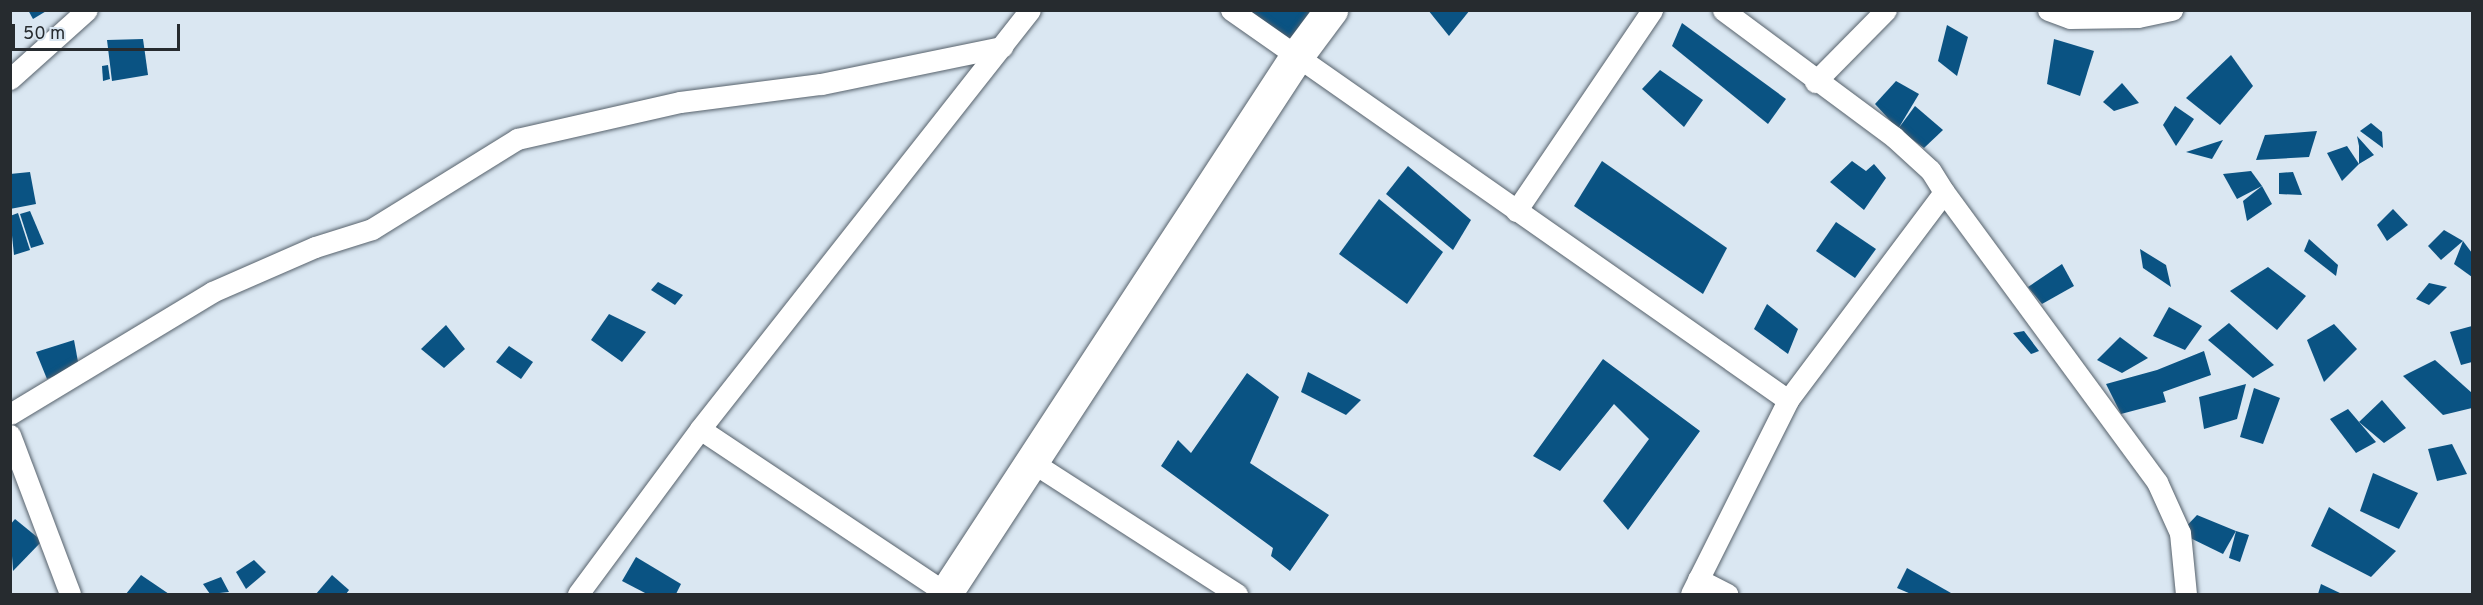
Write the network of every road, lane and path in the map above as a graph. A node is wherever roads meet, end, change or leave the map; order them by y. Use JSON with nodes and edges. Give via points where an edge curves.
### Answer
{"nodes":[{"id":1,"x":87,"y":10,"type":"edge"},
{"id":2,"x":1030,"y":10,"type":"edge"},
{"id":3,"x":1231,"y":10,"type":"edge"},
{"id":4,"x":1331,"y":10,"type":"edge"},
{"id":5,"x":1652,"y":10,"type":"edge"},
{"id":6,"x":1723,"y":10,"type":"edge"},
{"id":7,"x":1886,"y":10,"type":"edge"},
{"id":8,"x":2048,"y":10,"type":"edge"},
{"id":9,"x":2172,"y":10,"type":"edge"},
{"id":10,"x":1002,"y":47,"type":"junction"},
{"id":11,"x":1296,"y":57,"type":"junction"},
{"id":12,"x":10,"y":79,"type":"edge"},
{"id":13,"x":1815,"y":82,"type":"junction"},
{"id":14,"x":1944,"y":192,"type":"junction"},
{"id":15,"x":1516,"y":211,"type":"junction"},
{"id":16,"x":1788,"y":400,"type":"junction"},
{"id":17,"x":10,"y":414,"type":"edge"},
{"id":18,"x":700,"y":429,"type":"junction"},
{"id":19,"x":10,"y":435,"type":"edge"},
{"id":20,"x":1032,"y":462,"type":"junction"},
{"id":21,"x":1695,"y":587,"type":"edge"},
{"id":22,"x":70,"y":594,"type":"edge"},
{"id":23,"x":579,"y":594,"type":"edge"},
{"id":24,"x":945,"y":594,"type":"edge"},
{"id":25,"x":1237,"y":594,"type":"edge"},
{"id":26,"x":1727,"y":594,"type":"edge"},
{"id":27,"x":2186,"y":594,"type":"edge"}],
"edges":[{"from":1,"to":12,"type":"street"},
{"from":2,"to":10,"type":"street"},
{"from":3,"to":11,"type":"street"},
{"from":4,"to":11,"type":"main road"},
{"from":5,"to":15,"type":"street"},
{"from":6,"to":13,"type":"street"},
{"from":7,"to":13,"type":"street"},
{"from":8,"to":9,"type":"street","via":[[2070,18],[2138,17]]},
{"from":10,"to":17,"type":"street","via":[[821,84],[680,102],[517,139],[372,229],[315,247],[212,292]]},
{"from":10,"to":18,"type":"street"},
{"from":11,"to":15,"type":"street"},
{"from":11,"to":20,"type":"main road"},
{"from":13,"to":14,"type":"street","via":[[1894,137],[1930,170]]},
{"from":14,"to":16,"type":"street"},
{"from":14,"to":27,"type":"street","via":[[2161,489],[2180,532]]},
{"from":15,"to":16,"type":"street"},
{"from":16,"to":21,"type":"street"},
{"from":18,"to":23,"type":"street"},
{"from":18,"to":24,"type":"street"},
{"from":19,"to":22,"type":"street"},
{"from":20,"to":24,"type":"main road"},
{"from":20,"to":25,"type":"street"},
{"from":21,"to":26,"type":"street"}]}
